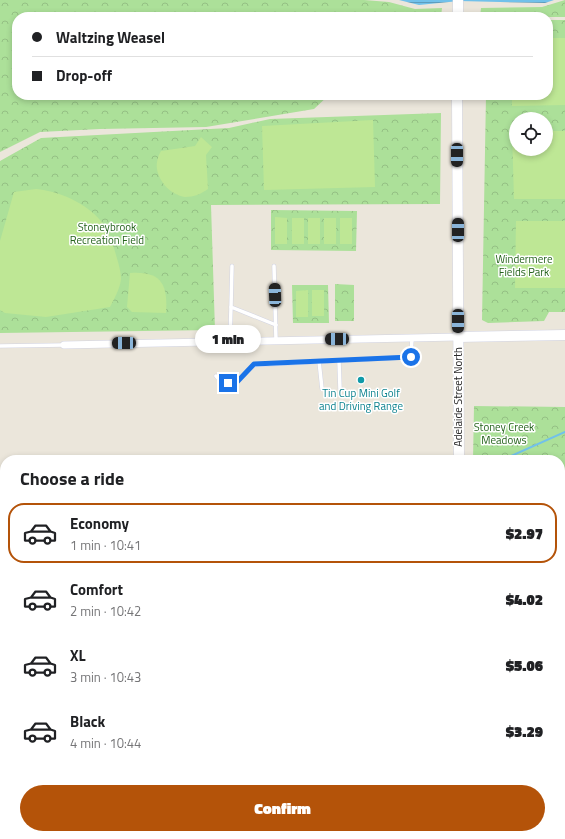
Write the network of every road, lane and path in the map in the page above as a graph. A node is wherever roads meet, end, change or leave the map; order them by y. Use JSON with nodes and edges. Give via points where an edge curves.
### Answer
{"nodes":[{"id":1,"x":458,"y":0,"type":"edge"},
{"id":2,"x":458,"y":12,"type":"edge"},
{"id":3,"x":457,"y":100,"type":"edge"},
{"id":4,"x":232,"y":266,"type":"dead end"},
{"id":5,"x":274,"y":266,"type":"dead end"},
{"id":6,"x":231,"y":307,"type":"junction"},
{"id":7,"x":276,"y":325,"type":"junction"},
{"id":8,"x":565,"y":335,"type":"edge"},
{"id":9,"x":458,"y":336,"type":"junction"},
{"id":10,"x":412,"y":338,"type":"junction"},
{"id":11,"x":276,"y":340,"type":"junction"},
{"id":12,"x":230,"y":341,"type":"junction"},
{"id":13,"x":64,"y":344,"type":"joint"},
{"id":14,"x":0,"y":346,"type":"edge"},
{"id":15,"x":339,"y":360,"type":"junction"},
{"id":16,"x":319,"y":361,"type":"junction"},
{"id":17,"x":216,"y":376,"type":"dead end"},
{"id":18,"x":340,"y":388,"type":"dead end"},
{"id":19,"x":322,"y":389,"type":"dead end"},
{"id":20,"x":458,"y":455,"type":"edge"}],
"edges":[{"from":1,"to":2,"type":"main road"},
{"from":3,"to":9,"type":"main road","name":"Adelaide Street North"},
{"from":4,"to":6,"type":"lane"},
{"from":5,"to":7,"type":"lane"},
{"from":6,"to":7,"type":"lane"},
{"from":6,"to":12,"type":"lane"},
{"from":7,"to":11,"type":"lane"},
{"from":8,"to":9,"type":"main road"},
{"from":9,"to":10,"type":"street"},
{"from":9,"to":20,"type":"main road","name":"Adelaide Street North"},
{"from":10,"to":11,"type":"street"},
{"from":10,"to":15,"type":"lane","via":[[411,357]]},
{"from":11,"to":12,"type":"street"},
{"from":12,"to":13,"type":"street"},
{"from":13,"to":14,"type":"lane"},
{"from":15,"to":16,"type":"lane"},
{"from":15,"to":18,"type":"lane"},
{"from":16,"to":17,"type":"lane","via":[[254,364],[237,382],[220,381]]},
{"from":16,"to":19,"type":"lane"}]}
